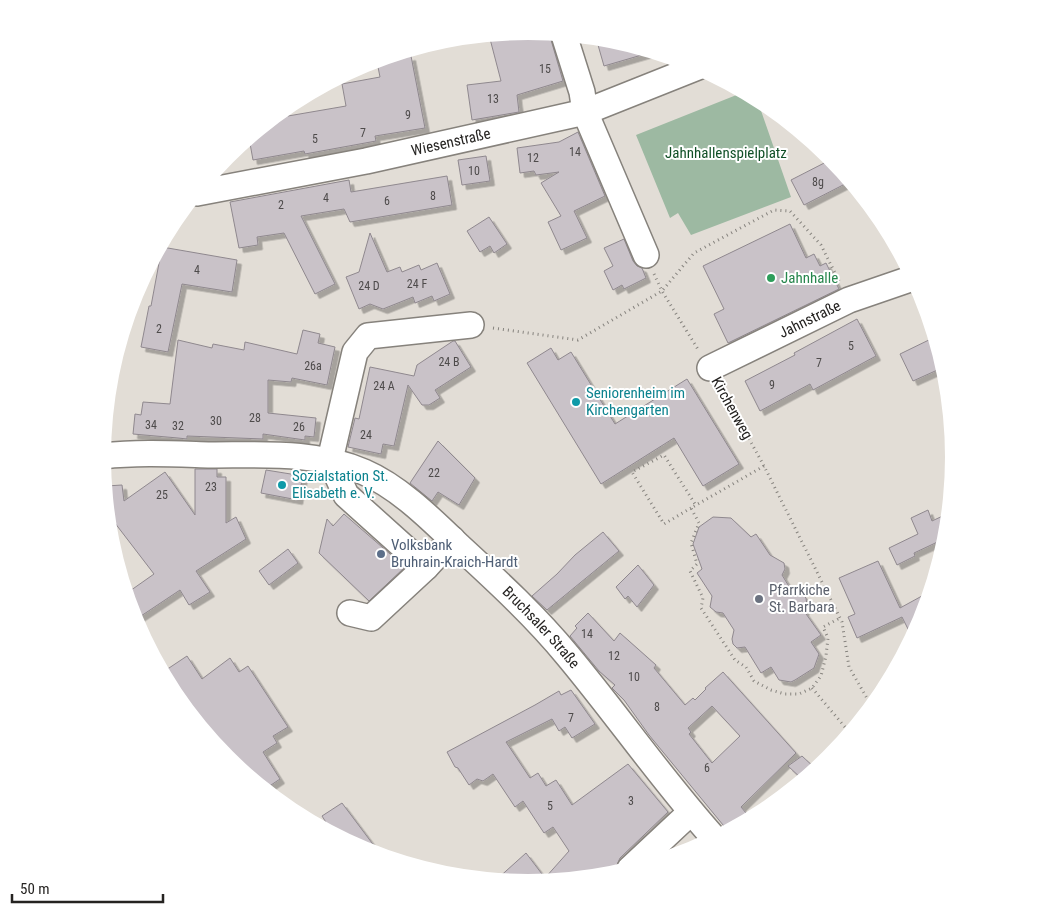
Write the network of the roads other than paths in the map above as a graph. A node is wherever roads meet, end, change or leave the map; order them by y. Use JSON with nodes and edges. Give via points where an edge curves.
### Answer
{"nodes":[{"id":1,"x":566,"y":42,"type":"edge"},
{"id":2,"x":687,"y":71,"type":"edge"},
{"id":3,"x":585,"y":112,"type":"junction"},
{"id":4,"x":208,"y":191,"type":"edge"},
{"id":5,"x":646,"y":255,"type":"road end"},
{"id":6,"x":906,"y":280,"type":"edge"},
{"id":7,"x":471,"y":325,"type":"road end"},
{"id":8,"x":710,"y":368,"type":"road end"},
{"id":9,"x":111,"y":453,"type":"edge"},
{"id":10,"x":330,"y":460,"type":"junction"},
{"id":11,"x":452,"y":539,"type":"junction"},
{"id":12,"x":426,"y":567,"type":"junction"},
{"id":13,"x":350,"y":613,"type":"dead end"},
{"id":14,"x":691,"y":812,"type":"junction"},
{"id":15,"x":709,"y":833,"type":"edge"},
{"id":16,"x":641,"y":858,"type":"edge"}],
"edges":[{"from":1,"to":3,"type":"street"},
{"from":2,"to":3,"type":"street","name":"Wiesenstraße"},
{"from":3,"to":4,"type":"street","name":"Wiesenstraße","via":[[366,161]]},
{"from":3,"to":5,"type":"street"},
{"from":6,"to":8,"type":"street","name":"Jahnstraße","via":[[849,300]]},
{"from":7,"to":10,"type":"street","via":[[368,336],[355,352]]},
{"from":9,"to":10,"type":"street","name":"Bruchsaler Straße","via":[[299,456]]},
{"from":10,"to":11,"type":"street","name":"Bruchsaler Straße","via":[[365,473],[399,493]]},
{"from":10,"to":12,"type":"street","via":[[346,495]]},
{"from":11,"to":12,"type":"street"},
{"from":11,"to":14,"type":"street","name":"Bruchsaler Straße","via":[[568,655]]},
{"from":12,"to":13,"type":"street","via":[[371,618]]},
{"from":14,"to":15,"type":"street","name":"Bruchsaler Straße"},
{"from":14,"to":16,"type":"street"}]}
